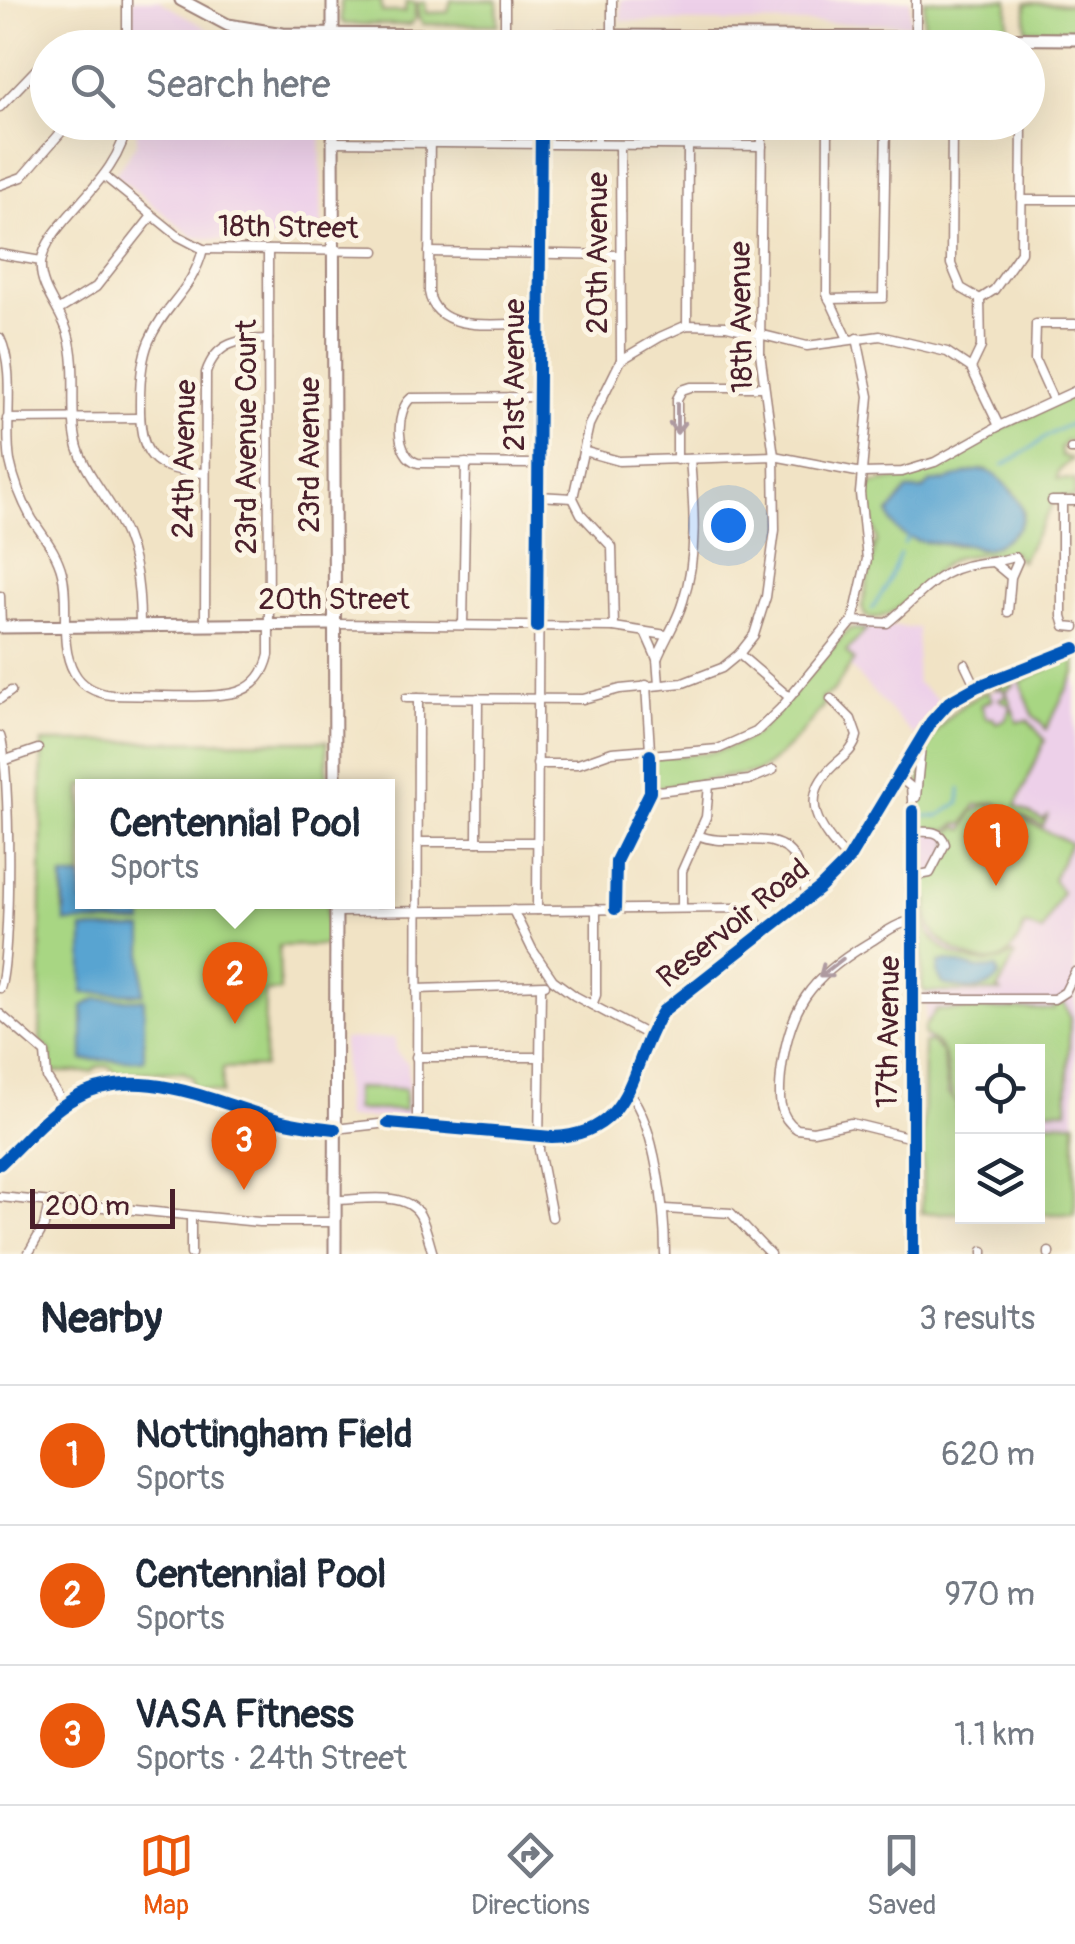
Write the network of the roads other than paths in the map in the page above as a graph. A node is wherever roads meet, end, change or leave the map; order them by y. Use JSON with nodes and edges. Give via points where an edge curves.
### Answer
{"nodes":[{"id":1,"x":127,"y":0,"type":"edge"},
{"id":2,"x":182,"y":0,"type":"edge"},
{"id":3,"x":333,"y":0,"type":"edge"},
{"id":4,"x":506,"y":0,"type":"edge"},
{"id":5,"x":612,"y":0,"type":"edge"},
{"id":6,"x":916,"y":0,"type":"edge"},
{"id":7,"x":127,"y":30,"type":"edge"},
{"id":8,"x":246,"y":30,"type":"edge"},
{"id":9,"x":333,"y":30,"type":"edge"},
{"id":10,"x":505,"y":30,"type":"edge"},
{"id":11,"x":612,"y":30,"type":"edge"},
{"id":12,"x":916,"y":30,"type":"edge"},
{"id":13,"x":1075,"y":39,"type":"edge"},
{"id":14,"x":1045,"y":42,"type":"edge"},
{"id":15,"x":30,"y":76,"type":"edge"},
{"id":16,"x":0,"y":107,"type":"edge"},
{"id":17,"x":55,"y":140,"type":"edge"},
{"id":18,"x":123,"y":140,"type":"edge"},
{"id":19,"x":541,"y":140,"type":"edge"},
{"id":20,"x":598,"y":140,"type":"edge"},
{"id":21,"x":762,"y":140,"type":"edge"},
{"id":22,"x":828,"y":140,"type":"edge"},
{"id":23,"x":886,"y":140,"type":"edge"},
{"id":24,"x":952,"y":140,"type":"edge"},
{"id":25,"x":1022,"y":140,"type":"edge"},
{"id":26,"x":334,"y":142,"type":"joint"},
{"id":27,"x":430,"y":143,"type":"junction"},
{"id":28,"x":541,"y":144,"type":"junction"},
{"id":29,"x":598,"y":144,"type":"junction"},
{"id":30,"x":620,"y":145,"type":"junction"},
{"id":31,"x":688,"y":145,"type":"junction"},
{"id":32,"x":762,"y":146,"type":"junction"},
{"id":33,"x":104,"y":176,"type":"junction"},
{"id":34,"x":0,"y":185,"type":"edge"},
{"id":35,"x":1022,"y":200,"type":"junction"},
{"id":36,"x":1075,"y":200,"type":"edge"},
{"id":37,"x":152,"y":216,"type":"junction"},
{"id":38,"x":203,"y":248,"type":"junction"},
{"id":39,"x":268,"y":250,"type":"junction"},
{"id":40,"x":334,"y":250,"type":"junction"},
{"id":41,"x":375,"y":251,"type":"dead end"},
{"id":42,"x":429,"y":252,"type":"junction"},
{"id":43,"x":540,"y":253,"type":"junction"},
{"id":44,"x":0,"y":254,"type":"edge"},
{"id":45,"x":619,"y":255,"type":"junction"},
{"id":46,"x":41,"y":262,"type":"junction"},
{"id":47,"x":829,"y":299,"type":"junction"},
{"id":48,"x":980,"y":299,"type":"junction"},
{"id":49,"x":59,"y":310,"type":"junction"},
{"id":50,"x":539,"y":323,"type":"junction"},
{"id":51,"x":1075,"y":324,"type":"edge"},
{"id":52,"x":687,"y":325,"type":"junction"},
{"id":53,"x":760,"y":336,"type":"junction"},
{"id":54,"x":0,"y":338,"type":"edge"},
{"id":55,"x":268,"y":338,"type":"junction"},
{"id":56,"x":852,"y":338,"type":"junction"},
{"id":57,"x":622,"y":360,"type":"junction"},
{"id":58,"x":971,"y":368,"type":"junction"},
{"id":59,"x":762,"y":388,"type":"junction"},
{"id":60,"x":1075,"y":391,"type":"edge"},
{"id":61,"x":538,"y":397,"type":"junction"},
{"id":62,"x":1053,"y":400,"type":"junction"},
{"id":63,"x":140,"y":418,"type":"junction"},
{"id":64,"x":7,"y":419,"type":"junction"},
{"id":65,"x":74,"y":419,"type":"junction"},
{"id":66,"x":998,"y":426,"type":"junction"},
{"id":67,"x":583,"y":451,"type":"junction"},
{"id":68,"x":774,"y":456,"type":"junction"},
{"id":69,"x":677,"y":460,"type":"junction"},
{"id":70,"x":690,"y":460,"type":"junction"},
{"id":71,"x":466,"y":463,"type":"junction"},
{"id":72,"x":538,"y":464,"type":"junction"},
{"id":73,"x":205,"y":472,"type":"junction"},
{"id":74,"x":862,"y":472,"type":"junction"},
{"id":75,"x":13,"y":474,"type":"junction"},
{"id":76,"x":0,"y":478,"type":"edge"},
{"id":77,"x":538,"y":496,"type":"junction"},
{"id":78,"x":573,"y":498,"type":"junction"},
{"id":79,"x":1075,"y":501,"type":"edge"},
{"id":80,"x":993,"y":562,"type":"junction"},
{"id":81,"x":1011,"y":578,"type":"junction"},
{"id":82,"x":0,"y":596,"type":"edge"},
{"id":83,"x":1008,"y":612,"type":"dead end"},
{"id":84,"x":853,"y":621,"type":"junction"},
{"id":85,"x":204,"y":624,"type":"junction"},
{"id":86,"x":269,"y":624,"type":"junction"},
{"id":87,"x":335,"y":624,"type":"junction"},
{"id":88,"x":67,"y":625,"type":"junction"},
{"id":89,"x":140,"y":625,"type":"junction"},
{"id":90,"x":463,"y":625,"type":"junction"},
{"id":91,"x":0,"y":626,"type":"edge"},
{"id":92,"x":1070,"y":626,"type":"edge"},
{"id":93,"x":537,"y":627,"type":"junction"},
{"id":94,"x":614,"y":627,"type":"junction"},
{"id":95,"x":645,"y":632,"type":"junction"},
{"id":96,"x":666,"y":635,"type":"junction"},
{"id":97,"x":1075,"y":648,"type":"edge"},
{"id":98,"x":739,"y":654,"type":"junction"},
{"id":99,"x":657,"y":659,"type":"junction"},
{"id":100,"x":966,"y":664,"type":"dead end"},
{"id":101,"x":659,"y":685,"type":"junction"},
{"id":102,"x":646,"y":686,"type":"junction"},
{"id":103,"x":976,"y":687,"type":"junction"},
{"id":104,"x":10,"y":691,"type":"dead end"},
{"id":105,"x":789,"y":697,"type":"junction"},
{"id":106,"x":406,"y":698,"type":"dead end"},
{"id":107,"x":418,"y":698,"type":"junction"},
{"id":108,"x":478,"y":698,"type":"junction"},
{"id":109,"x":537,"y":698,"type":"junction"},
{"id":110,"x":0,"y":699,"type":"edge"},
{"id":111,"x":831,"y":699,"type":"dead end"},
{"id":112,"x":0,"y":736,"type":"edge"},
{"id":113,"x":924,"y":736,"type":"junction"},
{"id":114,"x":38,"y":748,"type":"dead end"},
{"id":115,"x":650,"y":752,"type":"junction"},
{"id":116,"x":6,"y":760,"type":"junction"},
{"id":117,"x":537,"y":764,"type":"junction"},
{"id":118,"x":773,"y":770,"type":"dead end"},
{"id":119,"x":899,"y":778,"type":"junction"},
{"id":120,"x":335,"y":779,"type":"edge"},
{"id":121,"x":710,"y":785,"type":"junction"},
{"id":122,"x":3,"y":790,"type":"edge"},
{"id":123,"x":650,"y":792,"type":"junction"},
{"id":124,"x":889,"y":794,"type":"junction"},
{"id":125,"x":913,"y":811,"type":"junction"},
{"id":126,"x":537,"y":828,"type":"junction"},
{"id":127,"x":552,"y":828,"type":"dead end"},
{"id":128,"x":914,"y":832,"type":"junction"},
{"id":129,"x":698,"y":836,"type":"junction"},
{"id":130,"x":418,"y":842,"type":"junction"},
{"id":131,"x":478,"y":842,"type":"junction"},
{"id":132,"x":537,"y":842,"type":"junction"},
{"id":133,"x":848,"y":860,"type":"junction"},
{"id":134,"x":914,"y":876,"type":"junction"},
{"id":135,"x":808,"y":897,"type":"junction"},
{"id":136,"x":682,"y":908,"type":"junction"},
{"id":137,"x":336,"y":909,"type":"edge"},
{"id":138,"x":390,"y":909,"type":"edge"},
{"id":139,"x":596,"y":909,"type":"junction"},
{"id":140,"x":615,"y":909,"type":"junction"},
{"id":141,"x":417,"y":910,"type":"junction"},
{"id":142,"x":513,"y":910,"type":"junction"},
{"id":143,"x":537,"y":910,"type":"junction"},
{"id":144,"x":915,"y":920,"type":"junction"},
{"id":145,"x":765,"y":932,"type":"junction"},
{"id":146,"x":1075,"y":972,"type":"edge"},
{"id":147,"x":552,"y":980,"type":"junction"},
{"id":148,"x":0,"y":988,"type":"edge"},
{"id":149,"x":540,"y":988,"type":"junction"},
{"id":150,"x":416,"y":989,"type":"junction"},
{"id":151,"x":914,"y":999,"type":"junction"},
{"id":152,"x":592,"y":1005,"type":"junction"},
{"id":153,"x":2,"y":1020,"type":"edge"},
{"id":154,"x":650,"y":1036,"type":"junction"},
{"id":155,"x":540,"y":1056,"type":"junction"},
{"id":156,"x":416,"y":1058,"type":"junction"},
{"id":157,"x":629,"y":1093,"type":"junction"},
{"id":158,"x":64,"y":1105,"type":"junction"},
{"id":159,"x":417,"y":1126,"type":"junction"},
{"id":160,"x":335,"y":1130,"type":"junction"},
{"id":161,"x":540,"y":1136,"type":"junction"},
{"id":162,"x":912,"y":1138,"type":"junction"},
{"id":163,"x":0,"y":1164,"type":"edge"},
{"id":164,"x":0,"y":1197,"type":"edge"},
{"id":165,"x":336,"y":1200,"type":"junction"},
{"id":166,"x":48,"y":1202,"type":"junction"},
{"id":167,"x":664,"y":1209,"type":"junction"},
{"id":168,"x":190,"y":1217,"type":"junction"},
{"id":169,"x":552,"y":1217,"type":"dead end"},
{"id":170,"x":336,"y":1222,"type":"junction"},
{"id":171,"x":28,"y":1254,"type":"edge"},
{"id":172,"x":191,"y":1254,"type":"edge"},
{"id":173,"x":336,"y":1254,"type":"edge"},
{"id":174,"x":432,"y":1254,"type":"edge"},
{"id":175,"x":665,"y":1254,"type":"edge"},
{"id":176,"x":770,"y":1254,"type":"edge"},
{"id":177,"x":913,"y":1254,"type":"edge"}],
"edges":[{"from":1,"to":7,"type":"street"},
{"from":2,"to":8,"type":"main road"},
{"from":3,"to":9,"type":"main road"},
{"from":4,"to":10,"type":"street"},
{"from":5,"to":11,"type":"street"},
{"from":6,"to":12,"type":"street"},
{"from":13,"to":14,"type":"main road"},
{"from":15,"to":16,"type":"street"},
{"from":17,"to":34,"type":"street","via":[[22,178]]},
{"from":18,"to":33,"type":"street"},
{"from":19,"to":28,"type":"street","name":"21st Avenue"},
{"from":20,"to":29,"type":"street"},
{"from":21,"to":32,"type":"street","name":"18th Avenue"},
{"from":22,"to":47,"type":"street"},
{"from":23,"to":47,"type":"street","via":[[883,298]]},
{"from":24,"to":48,"type":"street","via":[[951,264],[962,288]]},
{"from":25,"to":35,"type":"street"},
{"from":26,"to":27,"type":"street"},
{"from":26,"to":40,"type":"main road","name":"23rd Avenue"},
{"from":27,"to":28,"type":"street"},
{"from":27,"to":42,"type":"street"},
{"from":28,"to":29,"type":"street"},
{"from":28,"to":43,"type":"street","name":"21st Avenue"},
{"from":29,"to":30,"type":"street"},
{"from":30,"to":31,"type":"street"},
{"from":30,"to":45,"type":"street","name":"20th Avenue"},
{"from":31,"to":32,"type":"street"},
{"from":31,"to":52,"type":"street"},
{"from":32,"to":53,"type":"street","name":"18th Avenue"},
{"from":33,"to":37,"type":"street","name":"18th Street"},
{"from":33,"to":46,"type":"street"},
{"from":35,"to":36,"type":"street"},
{"from":35,"to":48,"type":"street","via":[[1019,259]]},
{"from":37,"to":38,"type":"street","name":"18th Street"},
{"from":37,"to":49,"type":"street","via":[[100,282]]},
{"from":38,"to":39,"type":"street","name":"18th Street"},
{"from":38,"to":63,"type":"street","via":[[193,279],[146,350]]},
{"from":39,"to":40,"type":"street","name":"18th Street"},
{"from":39,"to":55,"type":"street","name":"23rd Avenue Court"},
{"from":40,"to":41,"type":"street","name":"18th Street"},
{"from":40,"to":87,"type":"main road","name":"23rd Avenue"},
{"from":42,"to":43,"type":"street"},
{"from":42,"to":50,"type":"street","via":[[429,292],[447,319]]},
{"from":43,"to":45,"type":"street"},
{"from":43,"to":50,"type":"street","name":"21st Avenue"},
{"from":44,"to":46,"type":"street"},
{"from":45,"to":57,"type":"street","name":"20th Avenue"},
{"from":46,"to":49,"type":"street"},
{"from":47,"to":56,"type":"street"},
{"from":48,"to":58,"type":"street","via":[[981,347]]},
{"from":49,"to":65,"type":"street","via":[[72,352]]},
{"from":50,"to":61,"type":"street","name":"21st Avenue"},
{"from":51,"to":62,"type":"street","via":[[1036,324],[1035,360]]},
{"from":52,"to":53,"type":"street"},
{"from":52,"to":57,"type":"street"},
{"from":53,"to":56,"type":"street","via":[[807,346]]},
{"from":53,"to":59,"type":"street","name":"18th Avenue"},
{"from":54,"to":64,"type":"street","name":"23rd Avenue Court"},
{"from":55,"to":73,"type":"street","name":"24th Avenue","via":[[229,343],[210,362]]},
{"from":55,"to":86,"type":"street","name":"23rd Avenue Court"},
{"from":56,"to":58,"type":"street","via":[[932,346]]},
{"from":56,"to":74,"type":"street","via":[[869,396]]},
{"from":57,"to":67,"type":"street"},
{"from":58,"to":66,"type":"street"},
{"from":59,"to":68,"type":"street","name":"18th Avenue"},
{"from":59,"to":69,"type":"street","one_way":true,"via":[[682,390]]},
{"from":60,"to":62,"type":"street"},
{"from":61,"to":71,"type":"street","via":[[415,398],[404,404],[405,456]]},
{"from":61,"to":72,"type":"street","name":"21st Avenue"},
{"from":62,"to":66,"type":"street"},
{"from":63,"to":65,"type":"street"},
{"from":63,"to":73,"type":"street","via":[[143,442],[155,461],[178,472]]},
{"from":64,"to":65,"type":"street"},
{"from":64,"to":75,"type":"street","name":"23rd Avenue Court"},
{"from":65,"to":89,"type":"street","via":[[81,456],[132,549]]},
{"from":66,"to":74,"type":"street","via":[[921,468]]},
{"from":67,"to":69,"type":"street","via":[[619,461]]},
{"from":67,"to":78,"type":"street"},
{"from":68,"to":70,"type":"street"},
{"from":68,"to":74,"type":"street"},
{"from":68,"to":98,"type":"street","name":"18th Avenue","via":[[775,530],[766,597],[756,630]]},
{"from":69,"to":70,"type":"street"},
{"from":70,"to":96,"type":"street","via":[[690,573]]},
{"from":71,"to":72,"type":"street"},
{"from":71,"to":90,"type":"street"},
{"from":72,"to":77,"type":"street","name":"21st Avenue"},
{"from":73,"to":85,"type":"street","name":"24th Avenue"},
{"from":74,"to":84,"type":"street","via":[[867,559]]},
{"from":75,"to":76,"type":"street"},
{"from":75,"to":88,"type":"street","name":"23rd Avenue Court","via":[[60,563]]},
{"from":77,"to":78,"type":"street"},
{"from":77,"to":93,"type":"street","name":"21st Avenue"},
{"from":78,"to":94,"type":"street","via":[[612,548]]},
{"from":79,"to":92,"type":"street","via":[[1057,501],[1062,616]]},
{"from":80,"to":81,"type":"street"},
{"from":80,"to":81,"type":"street","via":[[1015,557]]},
{"from":80,"to":84,"type":"street","via":[[942,574],[887,623]]},
{"from":81,"to":83,"type":"street"},
{"from":82,"to":91,"type":"street"},
{"from":84,"to":105,"type":"street"},
{"from":85,"to":86,"type":"main road","name":"20th Street"},
{"from":85,"to":89,"type":"main road","name":"20th Street"},
{"from":86,"to":87,"type":"main road","name":"20th Street"},
{"from":86,"to":88,"type":"street","name":"23rd Avenue Court","via":[[268,660],[249,686],[234,693],[168,695],[88,688],[70,665]]},
{"from":87,"to":90,"type":"street","name":"20th Street"},
{"from":87,"to":120,"type":"main road","name":"23rd Avenue"},
{"from":88,"to":89,"type":"main road","name":"20th Street"},
{"from":88,"to":91,"type":"main road","name":"20th Street"},
{"from":90,"to":93,"type":"street","name":"20th Street"},
{"from":93,"to":94,"type":"street","name":"20th Street"},
{"from":93,"to":109,"type":"street","name":"21st Avenue"},
{"from":94,"to":95,"type":"street","name":"20th Street"},
{"from":95,"to":96,"type":"street","name":"20th Street"},
{"from":95,"to":99,"type":"street"},
{"from":96,"to":99,"type":"street"},
{"from":97,"to":103,"type":"street","name":"Reservoir Road"},
{"from":98,"to":101,"type":"street","via":[[702,678]]},
{"from":98,"to":105,"type":"street"},
{"from":99,"to":101,"type":"street"},
{"from":100,"to":103,"type":"street"},
{"from":101,"to":102,"type":"street"},
{"from":102,"to":109,"type":"street","via":[[583,698]]},
{"from":102,"to":115,"type":"street"},
{"from":103,"to":113,"type":"street","name":"Reservoir Road","via":[[949,702]]},
{"from":104,"to":110,"type":"street"},
{"from":105,"to":115,"type":"street","via":[[735,744]]},
{"from":106,"to":107,"type":"street"},
{"from":107,"to":108,"type":"street"},
{"from":107,"to":130,"type":"street"},
{"from":108,"to":109,"type":"street"},
{"from":108,"to":131,"type":"street"},
{"from":109,"to":117,"type":"street","name":"21st Avenue"},
{"from":111,"to":133,"type":"street","via":[[858,736],[822,778],[814,805],[821,827]]},
{"from":112,"to":116,"type":"street"},
{"from":113,"to":119,"type":"street","name":"Reservoir Road"},
{"from":113,"to":125,"type":"street"},
{"from":114,"to":116,"type":"street"},
{"from":115,"to":117,"type":"street"},
{"from":115,"to":123,"type":"street"},
{"from":116,"to":122,"type":"street"},
{"from":117,"to":126,"type":"street","name":"21st Avenue"},
{"from":118,"to":121,"type":"street"},
{"from":119,"to":124,"type":"street","name":"Reservoir Road"},
{"from":119,"to":125,"type":"street","name":"17th Avenue","via":[[911,787]]},
{"from":121,"to":123,"type":"street"},
{"from":121,"to":129,"type":"street"},
{"from":122,"to":148,"type":"street","via":[[7,961]]},
{"from":123,"to":140,"type":"street","via":[[616,861]]},
{"from":124,"to":125,"type":"street","via":[[906,793]]},
{"from":124,"to":133,"type":"street","name":"Reservoir Road"},
{"from":125,"to":128,"type":"street","name":"17th Avenue"},
{"from":126,"to":127,"type":"street"},
{"from":126,"to":132,"type":"street","name":"21st Avenue"},
{"from":128,"to":134,"type":"street","name":"17th Avenue"},
{"from":128,"to":134,"type":"street","via":[[936,832],[945,844],[930,873]]},
{"from":129,"to":135,"type":"street","via":[[781,844],[793,856]]},
{"from":129,"to":136,"type":"street","via":[[682,871]]},
{"from":130,"to":131,"type":"street"},
{"from":130,"to":141,"type":"street"},
{"from":131,"to":132,"type":"street"},
{"from":132,"to":143,"type":"street","name":"21st Avenue"},
{"from":133,"to":135,"type":"street","name":"Reservoir Road"},
{"from":134,"to":144,"type":"street","name":"17th Avenue"},
{"from":135,"to":145,"type":"street","name":"Reservoir Road"},
{"from":136,"to":140,"type":"street"},
{"from":136,"to":145,"type":"street","via":[[740,909]]},
{"from":137,"to":160,"type":"main road"},
{"from":138,"to":141,"type":"street"},
{"from":139,"to":140,"type":"street"},
{"from":139,"to":143,"type":"street"},
{"from":139,"to":152,"type":"street"},
{"from":141,"to":142,"type":"street"},
{"from":141,"to":150,"type":"street"},
{"from":142,"to":143,"type":"street"},
{"from":142,"to":147,"type":"street"},
{"from":144,"to":151,"type":"street","name":"17th Avenue"},
{"from":144,"to":162,"type":"street","one_way":true,"via":[[888,930],[819,978],[799,1004],[787,1037],[780,1091],[786,1119],[797,1129],[863,1124]]},
{"from":145,"to":154,"type":"street","name":"Reservoir Road","via":[[663,1010]]},
{"from":146,"to":151,"type":"street","via":[[1054,999]]},
{"from":147,"to":149,"type":"street"},
{"from":147,"to":152,"type":"street"},
{"from":149,"to":150,"type":"street"},
{"from":149,"to":155,"type":"street"},
{"from":150,"to":156,"type":"street"},
{"from":151,"to":162,"type":"street","name":"17th Avenue"},
{"from":152,"to":154,"type":"street"},
{"from":153,"to":158,"type":"street","via":[[45,1053],[48,1078]]},
{"from":154,"to":157,"type":"street","name":"Reservoir Road"},
{"from":155,"to":156,"type":"street"},
{"from":155,"to":161,"type":"street"},
{"from":156,"to":159,"type":"street"},
{"from":157,"to":161,"type":"street","name":"Reservoir Road","via":[[588,1129]]},
{"from":157,"to":167,"type":"street","via":[[643,1122]]},
{"from":158,"to":160,"type":"street","name":"Reservoir Road","via":[[116,1084],[154,1086]]},
{"from":158,"to":163,"type":"street","name":"Reservoir Road"},
{"from":159,"to":160,"type":"street","name":"Reservoir Road"},
{"from":159,"to":161,"type":"street","name":"Reservoir Road"},
{"from":160,"to":165,"type":"main road"},
{"from":161,"to":169,"type":"street"},
{"from":162,"to":177,"type":"street","name":"17th Avenue"},
{"from":164,"to":166,"type":"street"},
{"from":165,"to":170,"type":"main road"},
{"from":165,"to":174,"type":"street","via":[[410,1205]]},
{"from":166,"to":168,"type":"street"},
{"from":166,"to":171,"type":"street"},
{"from":167,"to":175,"type":"street"},
{"from":167,"to":176,"type":"street","via":[[731,1213]]},
{"from":168,"to":170,"type":"street"},
{"from":168,"to":172,"type":"street"},
{"from":170,"to":173,"type":"main road"}]}
